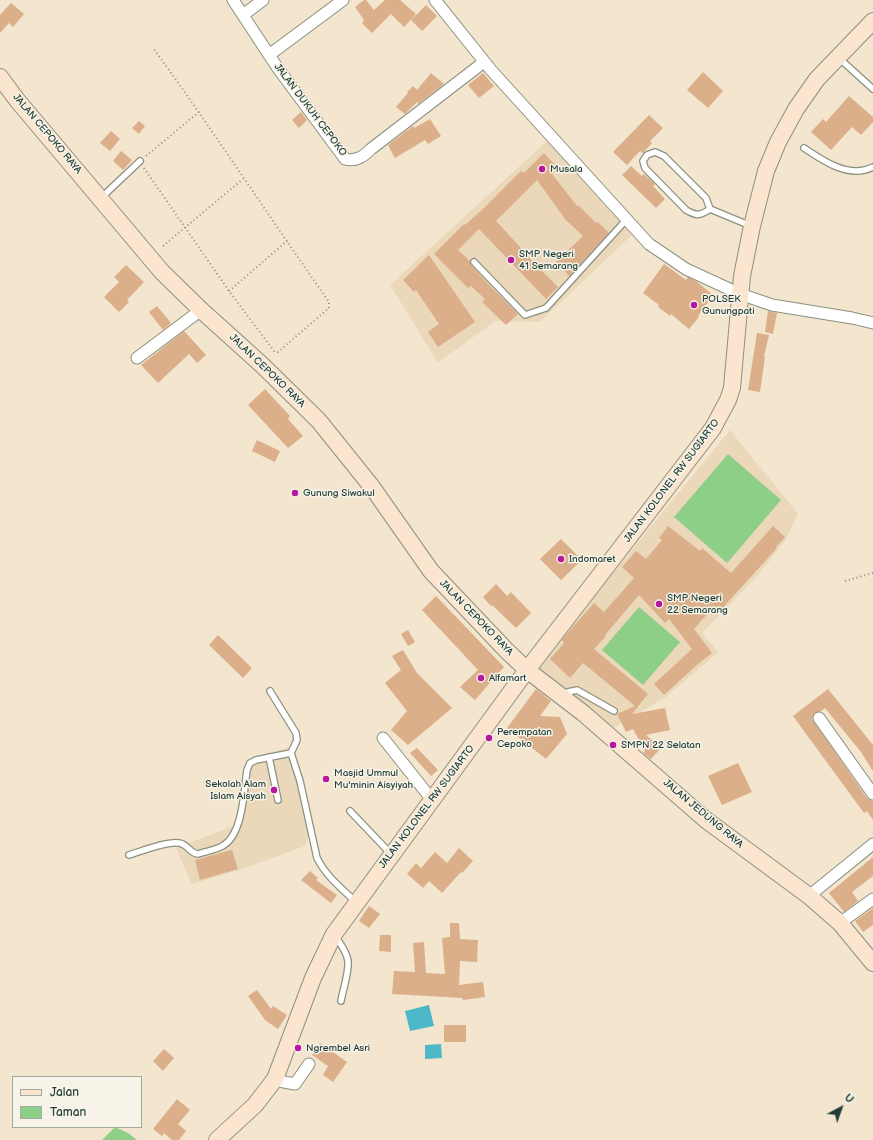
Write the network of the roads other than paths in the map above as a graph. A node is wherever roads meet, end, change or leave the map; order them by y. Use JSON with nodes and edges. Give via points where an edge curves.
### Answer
{"nodes":[{"id":1,"x":233,"y":0,"type":"edge"},
{"id":2,"x":263,"y":0,"type":"edge"},
{"id":3,"x":343,"y":0,"type":"edge"},
{"id":4,"x":435,"y":0,"type":"edge"},
{"id":5,"x":243,"y":15,"type":"junction"},
{"id":6,"x":873,"y":21,"type":"edge"},
{"id":7,"x":269,"y":55,"type":"junction"},
{"id":8,"x":838,"y":57,"type":"junction"},
{"id":9,"x":484,"y":62,"type":"junction"},
{"id":10,"x":0,"y":77,"type":"edge"},
{"id":11,"x":873,"y":89,"type":"edge"},
{"id":12,"x":804,"y":148,"type":"dead end"},
{"id":13,"x":140,"y":161,"type":"road end"},
{"id":14,"x":873,"y":167,"type":"edge"},
{"id":15,"x":100,"y":199,"type":"junction"},
{"id":16,"x":710,"y":209,"type":"junction"},
{"id":17,"x":627,"y":219,"type":"junction"},
{"id":18,"x":752,"y":226,"type":"junction"},
{"id":19,"x":474,"y":262,"type":"dead end"},
{"id":20,"x":740,"y":294,"type":"junction"},
{"id":21,"x":201,"y":310,"type":"junction"},
{"id":22,"x":873,"y":323,"type":"edge"},
{"id":23,"x":137,"y":358,"type":"dead end"},
{"id":24,"x":527,"y":670,"type":"junction"},
{"id":25,"x":270,"y":691,"type":"dead end"},
{"id":26,"x":562,"y":697,"type":"junction"},
{"id":27,"x":614,"y":711,"type":"dead end"},
{"id":28,"x":819,"y":718,"type":"dead end"},
{"id":29,"x":382,"y":738,"type":"dead end"},
{"id":30,"x":291,"y":752,"type":"junction"},
{"id":31,"x":269,"y":757,"type":"junction"},
{"id":32,"x":873,"y":794,"type":"edge"},
{"id":33,"x":278,"y":800,"type":"dead end"},
{"id":34,"x":433,"y":801,"type":"junction"},
{"id":35,"x":350,"y":811,"type":"dead end"},
{"id":36,"x":873,"y":844,"type":"edge"},
{"id":37,"x":391,"y":854,"type":"junction"},
{"id":38,"x":130,"y":855,"type":"dead end"},
{"id":39,"x":809,"y":896,"type":"junction"},
{"id":40,"x":873,"y":899,"type":"edge"},
{"id":41,"x":356,"y":902,"type":"junction"},
{"id":42,"x":840,"y":923,"type":"junction"},
{"id":43,"x":334,"y":934,"type":"junction"},
{"id":44,"x":872,"y":960,"type":"edge"},
{"id":45,"x":341,"y":1001,"type":"dead end"},
{"id":46,"x":310,"y":1064,"type":"dead end"},
{"id":47,"x":275,"y":1079,"type":"junction"},
{"id":48,"x":218,"y":1140,"type":"edge"}],
"edges":[{"from":1,"to":5,"type":"street"},
{"from":2,"to":5,"type":"street"},
{"from":3,"to":7,"type":"street","name":"JALAN DUKUH CEPOKO"},
{"from":4,"to":9,"type":"street"},
{"from":5,"to":7,"type":"street"},
{"from":6,"to":8,"type":"main road","name":"JALAN KOLONEL RW SUGIARTO"},
{"from":7,"to":9,"type":"street","name":"JALAN DUKUH CEPOKO","via":[[345,159],[351,160],[364,156]]},
{"from":8,"to":11,"type":"lane"},
{"from":8,"to":18,"type":"main road","name":"JALAN KOLONEL RW SUGIARTO","via":[[817,79],[796,109],[778,142],[766,171]]},
{"from":9,"to":17,"type":"street"},
{"from":10,"to":15,"type":"main road","name":"JALAN CEPOKO RAYA"},
{"from":12,"to":14,"type":"lane","via":[[824,162],[848,171],[866,171]]},
{"from":13,"to":15,"type":"lane"},
{"from":15,"to":21,"type":"main road","name":"JALAN CEPOKO RAYA","via":[[162,272]]},
{"from":16,"to":16,"type":"lane","via":[[702,215],[694,215],[686,210],[646,168],[643,161],[647,155],[655,152],[664,156],[706,198]]},
{"from":16,"to":18,"type":"lane"},
{"from":17,"to":19,"type":"lane","via":[[546,308],[525,315]]},
{"from":17,"to":20,"type":"street","via":[[649,244],[666,256],[686,269]]},
{"from":18,"to":20,"type":"main road","name":"JALAN KOLONEL RW SUGIARTO"},
{"from":20,"to":22,"type":"street","via":[[772,305]]},
{"from":20,"to":24,"type":"main road","name":"JALAN KOLONEL RW SUGIARTO","via":[[732,388],[713,428]]},
{"from":21,"to":23,"type":"street"},
{"from":21,"to":24,"type":"main road","name":"JALAN CEPOKO RAYA","via":[[319,421],[372,487],[431,571]]},
{"from":24,"to":26,"type":"main road","name":"JALAN JEDUNG RAYA"},
{"from":24,"to":34,"type":"main road","name":"JALAN KOLONEL RW SUGIARTO"},
{"from":25,"to":30,"type":"lane","via":[[296,733],[297,740]]},
{"from":26,"to":27,"type":"lane","via":[[577,690]]},
{"from":26,"to":39,"type":"main road","name":"JALAN JEDUNG RAYA","via":[[706,820]]},
{"from":28,"to":32,"type":"street"},
{"from":29,"to":34,"type":"street"},
{"from":30,"to":31,"type":"lane"},
{"from":30,"to":41,"type":"lane","via":[[317,858],[328,876]]},
{"from":31,"to":33,"type":"lane"},
{"from":31,"to":38,"type":"lane","via":[[253,761],[248,766],[239,823],[231,839],[224,846],[198,854],[190,852],[178,842]]},
{"from":34,"to":37,"type":"main road","name":"JALAN KOLONEL RW SUGIARTO"},
{"from":35,"to":37,"type":"lane"},
{"from":36,"to":39,"type":"street"},
{"from":37,"to":41,"type":"main road","name":"JALAN KOLONEL RW SUGIARTO"},
{"from":39,"to":42,"type":"main road","name":"JALAN JEDUNG RAYA"},
{"from":40,"to":42,"type":"street"},
{"from":41,"to":43,"type":"main road","name":"JALAN KOLONEL RW SUGIARTO"},
{"from":42,"to":44,"type":"main road","name":"JALAN JEDUNG RAYA"},
{"from":43,"to":45,"type":"lane","via":[[348,960]]},
{"from":43,"to":47,"type":"main road","name":"JALAN KOLONEL RW SUGIARTO","via":[[313,978]]},
{"from":46,"to":47,"type":"street","via":[[295,1084]]},
{"from":47,"to":48,"type":"main road","name":"JALAN KOLONEL RW SUGIARTO","via":[[255,1104]]}]}
